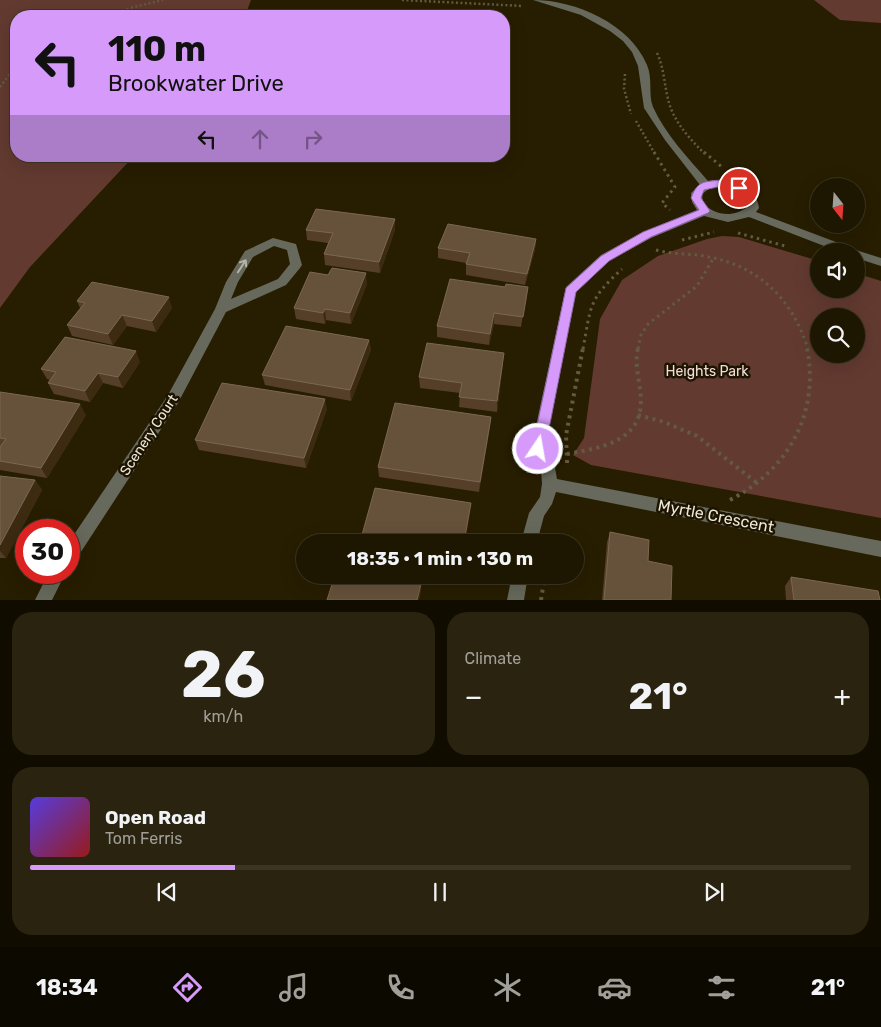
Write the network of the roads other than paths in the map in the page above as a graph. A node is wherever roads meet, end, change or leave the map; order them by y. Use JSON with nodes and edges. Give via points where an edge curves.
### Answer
{"nodes":[{"id":1,"x":537,"y":0,"type":"edge"},
{"id":2,"x":706,"y":185,"type":"junction"},
{"id":3,"x":705,"y":211,"type":"junction"},
{"id":4,"x":750,"y":213,"type":"junction"},
{"id":5,"x":827,"y":243,"type":"edge"},
{"id":6,"x":865,"y":257,"type":"edge"},
{"id":7,"x":881,"y":262,"type":"edge"},
{"id":8,"x":221,"y":309,"type":"junction"},
{"id":9,"x":550,"y":484,"type":"junction"},
{"id":10,"x":531,"y":534,"type":"edge"},
{"id":11,"x":80,"y":540,"type":"edge"},
{"id":12,"x":881,"y":549,"type":"edge"},
{"id":13,"x":52,"y":584,"type":"edge"},
{"id":14,"x":518,"y":584,"type":"edge"},
{"id":15,"x":43,"y":600,"type":"edge"},
{"id":16,"x":515,"y":600,"type":"edge"}],
"edges":[{"from":1,"to":2,"type":"street","via":[[561,5],[608,26],[635,50],[644,68],[648,106],[683,158]]},
{"from":2,"to":3,"type":"street","via":[[696,192],[696,198]]},
{"from":2,"to":4,"type":"street","via":[[731,184],[746,192],[754,203]]},
{"from":3,"to":4,"type":"street","via":[[727,218]]},
{"from":3,"to":9,"type":"street","via":[[647,235],[605,258],[570,290],[538,449],[548,468]]},
{"from":4,"to":5,"type":"street"},
{"from":6,"to":7,"type":"street"},
{"from":8,"to":8,"type":"street","name":"Scenery Court","one_way":true,"via":[[249,254],[273,242],[292,247],[296,265],[282,282]]},
{"from":8,"to":11,"type":"street","name":"Scenery Court","via":[[174,399]]},
{"from":9,"to":10,"type":"street"},
{"from":9,"to":12,"type":"street","name":"Myrtle Crescent"},
{"from":13,"to":15,"type":"street"},
{"from":14,"to":16,"type":"street"}]}
